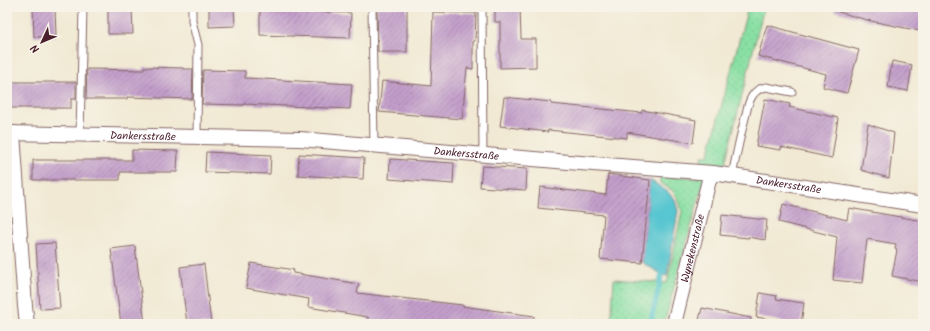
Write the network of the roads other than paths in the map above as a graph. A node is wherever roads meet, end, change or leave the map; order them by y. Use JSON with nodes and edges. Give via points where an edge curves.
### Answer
{"nodes":[{"id":1,"x":83,"y":7,"type":"edge"},
{"id":2,"x":192,"y":7,"type":"edge"},
{"id":3,"x":372,"y":7,"type":"edge"},
{"id":4,"x":482,"y":7,"type":"edge"},
{"id":5,"x":792,"y":92,"type":"dead end"},
{"id":6,"x":10,"y":133,"type":"edge"},
{"id":7,"x":80,"y":134,"type":"junction"},
{"id":8,"x":197,"y":137,"type":"junction"},
{"id":9,"x":374,"y":146,"type":"junction"},
{"id":10,"x":483,"y":155,"type":"junction"},
{"id":11,"x":713,"y":173,"type":"junction"},
{"id":12,"x":732,"y":176,"type":"junction"},
{"id":13,"x":923,"y":205,"type":"edge"},
{"id":14,"x":27,"y":324,"type":"edge"},
{"id":15,"x":674,"y":324,"type":"edge"}],
"edges":[{"from":1,"to":7,"type":"lane"},
{"from":2,"to":8,"type":"lane","via":[[192,21],[198,45]]},
{"from":3,"to":9,"type":"lane"},
{"from":4,"to":10,"type":"lane"},
{"from":5,"to":12,"type":"lane","via":[[766,87],[753,94],[748,103]]},
{"from":6,"to":7,"type":"street","name":"Dankersstraße"},
{"from":6,"to":14,"type":"street"},
{"from":7,"to":8,"type":"street","name":"Dankersstraße"},
{"from":8,"to":9,"type":"street","name":"Dankersstraße","via":[[300,139]]},
{"from":9,"to":10,"type":"street","name":"Dankersstraße"},
{"from":10,"to":11,"type":"street","name":"Dankersstraße"},
{"from":11,"to":12,"type":"street","name":"Dankersstraße"},
{"from":11,"to":15,"type":"street","name":"Wynekenstraße","via":[[709,180]]},
{"from":12,"to":13,"type":"street","name":"Dankersstraße"}]}
